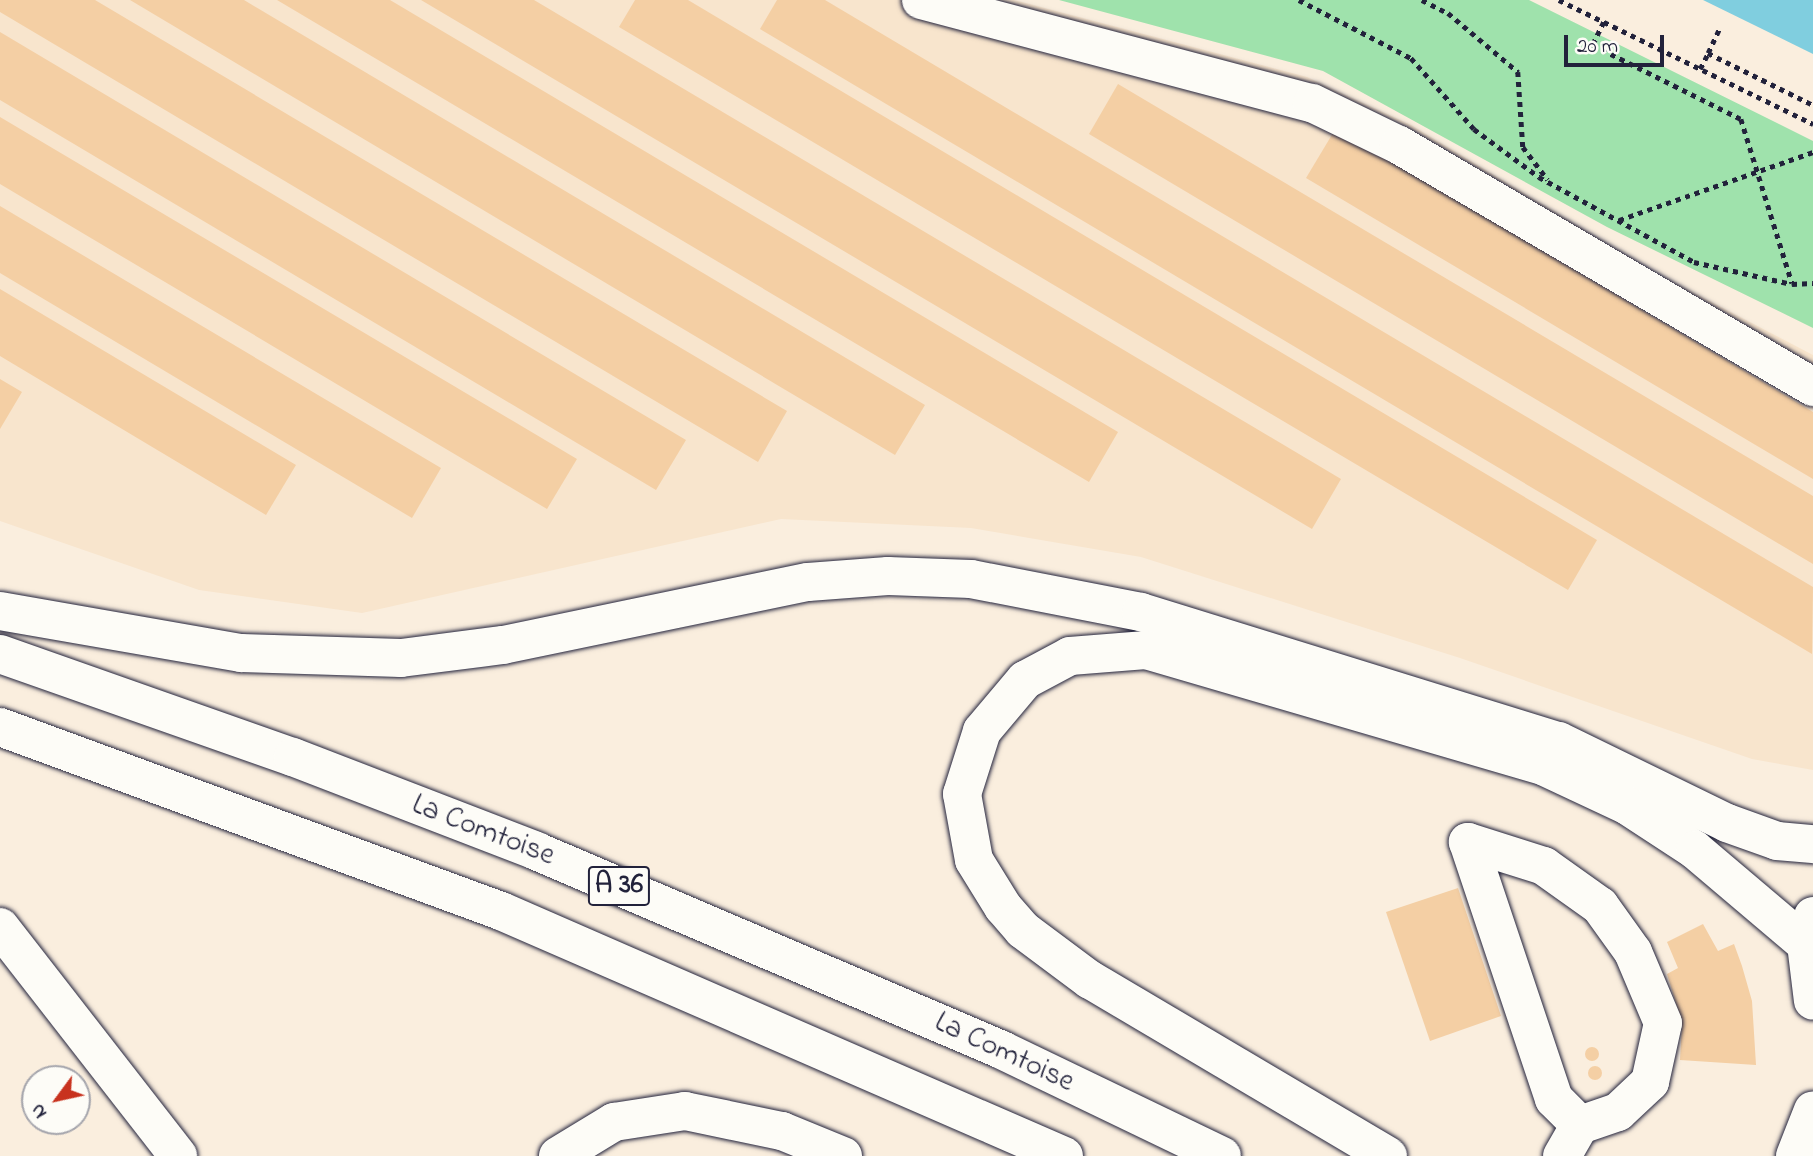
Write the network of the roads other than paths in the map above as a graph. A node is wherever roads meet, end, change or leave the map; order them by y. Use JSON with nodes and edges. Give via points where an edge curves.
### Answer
{"nodes":[{"id":1,"x":921,"y":0,"type":"edge"},
{"id":2,"x":1813,"y":387,"type":"edge"},
{"id":3,"x":0,"y":611,"type":"edge"},
{"id":4,"x":0,"y":654,"type":"edge"},
{"id":5,"x":0,"y":727,"type":"edge"},
{"id":6,"x":1813,"y":844,"type":"edge"},
{"id":7,"x":0,"y":927,"type":"edge"},
{"id":8,"x":1810,"y":930,"type":"edge"},
{"id":9,"x":1813,"y":1001,"type":"edge"},
{"id":10,"x":1813,"y":1110,"type":"edge"},
{"id":11,"x":1571,"y":1140,"type":"edge"},
{"id":12,"x":178,"y":1156,"type":"edge"},
{"id":13,"x":558,"y":1156,"type":"edge"},
{"id":14,"x":843,"y":1156,"type":"edge"},
{"id":15,"x":1064,"y":1156,"type":"edge"},
{"id":16,"x":1222,"y":1156,"type":"edge"},
{"id":17,"x":1388,"y":1156,"type":"edge"},
{"id":18,"x":1795,"y":1156,"type":"edge"}],
"edges":[{"from":1,"to":2,"type":"main road","via":[[1312,103],[1399,145]]},
{"from":3,"to":6,"type":"main road","via":[[241,653],[401,658],[503,645],[808,582],[888,576],[971,579],[1141,612],[1545,737],[1628,770],[1727,823],[1777,841]]},
{"from":4,"to":16,"type":"main road","name":"La Comtoise","number":"A 36","via":[[293,757],[536,851],[1002,1050]]},
{"from":5,"to":15,"type":"main road","number":"A 36","via":[[267,821],[500,911]]},
{"from":7,"to":12,"type":"main road"},
{"from":8,"to":9,"type":"main road"},
{"from":8,"to":17,"type":"main road","via":[[1628,806],[1545,767],[1146,650],[1070,656],[1026,680],[982,731],[962,794],[974,860],[1003,907],[1023,930],[1090,980]]},
{"from":10,"to":18,"type":"main road"},
{"from":11,"to":11,"type":"main road","via":[[1554,1099],[1468,842],[1544,866],[1600,906],[1633,953],[1662,1023],[1650,1082],[1618,1112]]},
{"from":13,"to":14,"type":"main road","via":[[614,1122],[685,1111],[782,1131]]}]}
